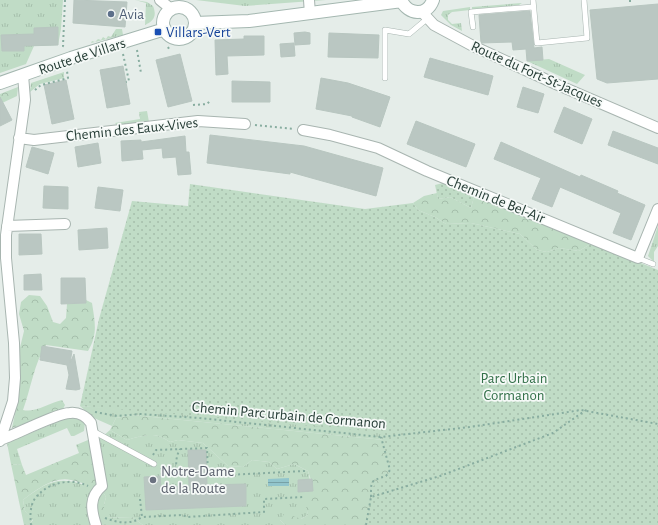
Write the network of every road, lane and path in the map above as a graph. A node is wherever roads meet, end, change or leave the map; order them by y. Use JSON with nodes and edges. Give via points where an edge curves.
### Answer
{"nodes":[{"id":1,"x":65,"y":0,"type":"edge"},
{"id":2,"x":160,"y":0,"type":"edge"},
{"id":3,"x":309,"y":0,"type":"edge"},
{"id":4,"x":402,"y":0,"type":"edge"},
{"id":5,"x":433,"y":0,"type":"edge"},
{"id":6,"x":533,"y":0,"type":"edge"},
{"id":7,"x":584,"y":0,"type":"edge"},
{"id":8,"x":630,"y":0,"type":"edge"},
{"id":9,"x":630,"y":5,"type":"dead end"},
{"id":10,"x":533,"y":6,"type":"junction"},
{"id":11,"x":171,"y":9,"type":"junction"},
{"id":12,"x":310,"y":14,"type":"junction"},
{"id":13,"x":425,"y":15,"type":"junction"},
{"id":14,"x":195,"y":23,"type":"junction"},
{"id":15,"x":472,"y":28,"type":"dead end"},
{"id":16,"x":165,"y":29,"type":"junction"},
{"id":17,"x":68,"y":50,"type":"dead end"},
{"id":18,"x":136,"y":52,"type":"dead end"},
{"id":19,"x":123,"y":54,"type":"dead end"},
{"id":20,"x":67,"y":68,"type":"dead end"},
{"id":21,"x":141,"y":73,"type":"dead end"},
{"id":22,"x":23,"y":75,"type":"junction"},
{"id":23,"x":385,"y":78,"type":"dead end"},
{"id":24,"x":126,"y":82,"type":"dead end"},
{"id":25,"x":0,"y":83,"type":"edge"},
{"id":26,"x":25,"y":94,"type":"junction"},
{"id":27,"x":210,"y":101,"type":"dead end"},
{"id":28,"x":193,"y":104,"type":"dead end"},
{"id":29,"x":245,"y":124,"type":"joint"},
{"id":30,"x":658,"y":128,"type":"edge"},
{"id":31,"x":303,"y":130,"type":"joint"},
{"id":32,"x":19,"y":138,"type":"junction"},
{"id":33,"x":658,"y":209,"type":"edge"},
{"id":34,"x":65,"y":224,"type":"dead end"},
{"id":35,"x":7,"y":226,"type":"junction"},
{"id":36,"x":638,"y":258,"type":"junction"},
{"id":37,"x":653,"y":264,"type":"dead end"},
{"id":38,"x":586,"y":410,"type":"junction"},
{"id":39,"x":84,"y":416,"type":"junction"},
{"id":40,"x":658,"y":424,"type":"edge"},
{"id":41,"x":92,"y":430,"type":"junction"},
{"id":42,"x":381,"y":437,"type":"junction"},
{"id":43,"x":0,"y":440,"type":"edge"},
{"id":44,"x":180,"y":449,"type":"junction"},
{"id":45,"x":151,"y":463,"type":"junction"},
{"id":46,"x":305,"y":471,"type":"dead end"},
{"id":47,"x":174,"y":474,"type":"junction"},
{"id":48,"x":186,"y":474,"type":"dead end"},
{"id":49,"x":96,"y":491,"type":"junction"},
{"id":50,"x":304,"y":496,"type":"dead end"},
{"id":51,"x":370,"y":497,"type":"junction"},
{"id":52,"x":140,"y":499,"type":"dead end"},
{"id":53,"x":142,"y":517,"type":"junction"},
{"id":54,"x":95,"y":521,"type":"edge"},
{"id":55,"x":31,"y":525,"type":"edge"},
{"id":56,"x":366,"y":525,"type":"edge"}],
"edges":[{"from":1,"to":17,"type":"path","via":[[63,46]]},
{"from":2,"to":11,"type":"street"},
{"from":3,"to":12,"type":"street"},
{"from":4,"to":12,"type":"main road"},
{"from":4,"to":13,"type":"main road","via":[[409,11]]},
{"from":5,"to":13,"type":"main road"},
{"from":6,"to":10,"type":"lane"},
{"from":7,"to":10,"type":"lane","via":[[587,38],[535,43]]},
{"from":8,"to":9,"type":"path"},
{"from":10,"to":15,"type":"lane","via":[[471,12]]},
{"from":11,"to":14,"type":"main road","via":[[187,9],[194,17]]},
{"from":11,"to":16,"type":"main road","via":[[163,20]]},
{"from":12,"to":14,"type":"main road","via":[[248,21]]},
{"from":13,"to":23,"type":"lane","via":[[409,34],[386,30]]},
{"from":13,"to":30,"type":"street","name":"Route du Fort-St-Jacques","via":[[434,25],[473,46]]},
{"from":14,"to":16,"type":"main road","via":[[192,33],[183,38],[172,37]]},
{"from":16,"to":22,"type":"main road","name":"Route de Villars"},
{"from":18,"to":21,"type":"path"},
{"from":19,"to":24,"type":"path","via":[[129,81]]},
{"from":20,"to":26,"type":"path","via":[[68,78],[41,85],[32,94]]},
{"from":22,"to":25,"type":"main road","name":"Route de Villars"},
{"from":22,"to":26,"type":"street"},
{"from":26,"to":32,"type":"street"},
{"from":27,"to":28,"type":"path","via":[[207,104]]},
{"from":29,"to":31,"type":"path"},
{"from":29,"to":32,"type":"street","name":"Chemin des Eaux-Vives","via":[[198,120],[34,140]]},
{"from":31,"to":36,"type":"street","name":"Chemin de Bel-Air","via":[[378,148],[434,174]]},
{"from":32,"to":35,"type":"street"},
{"from":33,"to":36,"type":"street"},
{"from":34,"to":35,"type":"street"},
{"from":35,"to":43,"type":"street","via":[[6,258],[15,378],[13,401]]},
{"from":36,"to":37,"type":"lane"},
{"from":38,"to":40,"type":"path","name":"Chemin Parc urbain de Cormanon"},
{"from":38,"to":42,"type":"path","name":"Chemin Parc urbain de Cormanon"},
{"from":38,"to":51,"type":"path","via":[[553,433],[440,476]]},
{"from":39,"to":41,"type":"street","via":[[91,423]]},
{"from":39,"to":42,"type":"path","name":"Chemin Parc urbain de Cormanon","via":[[96,412],[117,416],[140,414],[199,418]]},
{"from":39,"to":43,"type":"street","via":[[65,413]]},
{"from":41,"to":45,"type":"lane"},
{"from":41,"to":49,"type":"street","via":[[102,486]]},
{"from":42,"to":51,"type":"path","via":[[390,470],[386,476],[373,481]]},
{"from":44,"to":45,"type":"path","via":[[156,450]]},
{"from":44,"to":46,"type":"path","via":[[207,448],[208,476]]},
{"from":44,"to":47,"type":"path","via":[[175,461]]},
{"from":45,"to":47,"type":"path","via":[[161,468],[164,474]]},
{"from":47,"to":48,"type":"path"},
{"from":49,"to":54,"type":"street","via":[[91,501]]},
{"from":49,"to":55,"type":"path","via":[[72,481],[59,482],[34,499],[31,507]]},
{"from":50,"to":53,"type":"path","via":[[264,499],[264,512]]},
{"from":51,"to":56,"type":"path"},
{"from":52,"to":53,"type":"path"},
{"from":53,"to":54,"type":"path","via":[[136,523],[129,524],[102,517]]}]}
